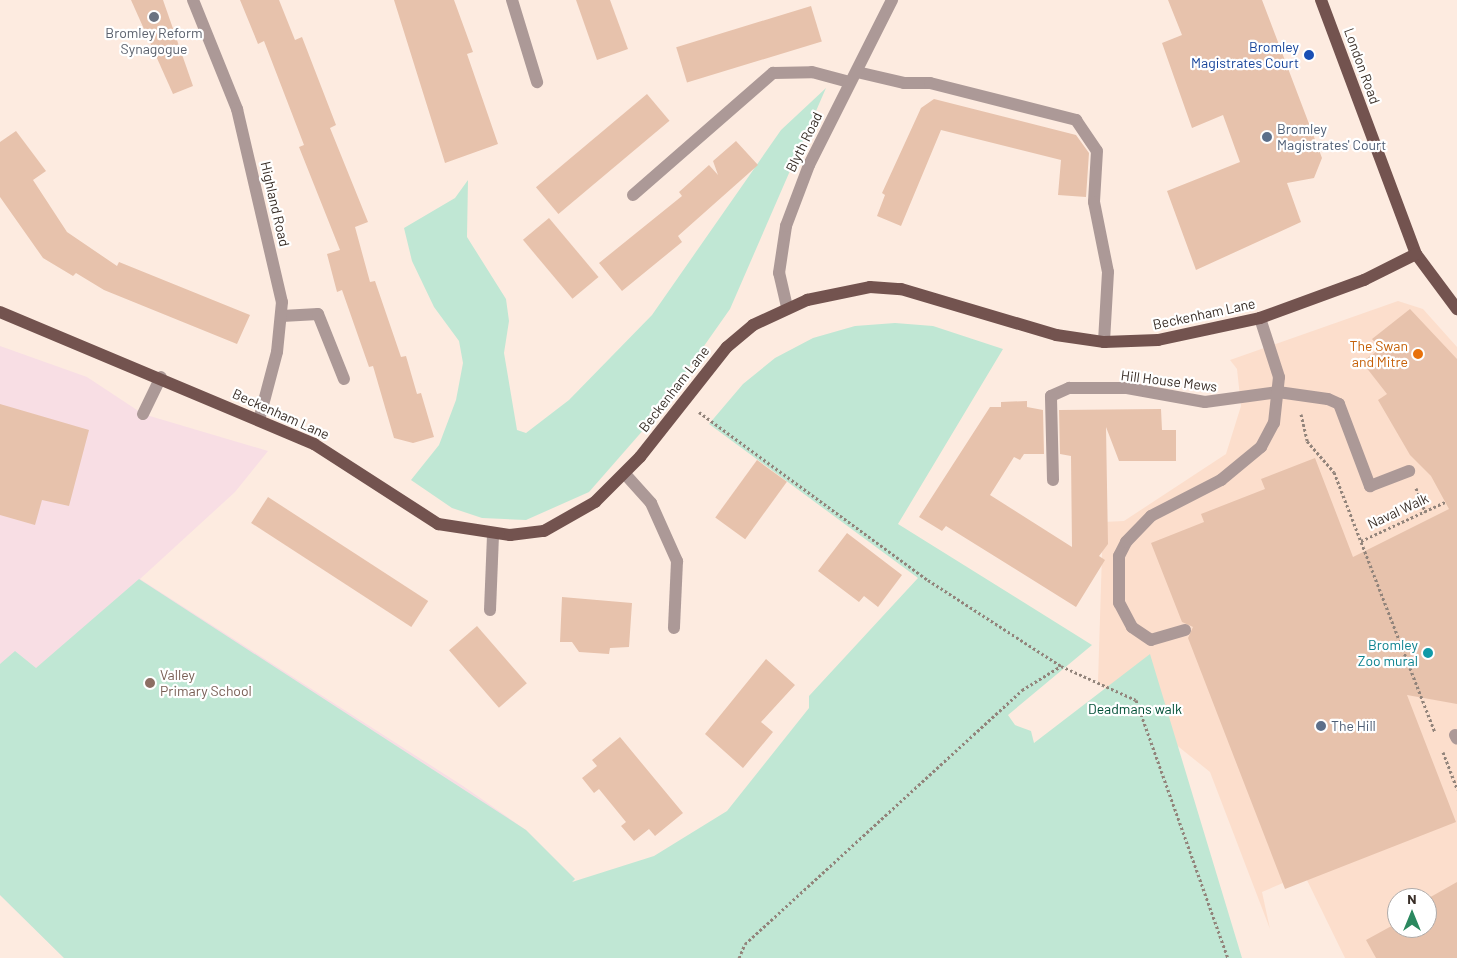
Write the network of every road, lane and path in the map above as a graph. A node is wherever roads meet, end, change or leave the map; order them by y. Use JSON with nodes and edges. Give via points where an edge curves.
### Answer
{"nodes":[{"id":1,"x":193,"y":0,"type":"edge"},
{"id":2,"x":512,"y":0,"type":"edge"},
{"id":3,"x":892,"y":0,"type":"edge"},
{"id":4,"x":1322,"y":0,"type":"edge"},
{"id":5,"x":854,"y":77,"type":"junction"},
{"id":6,"x":537,"y":82,"type":"dead end"},
{"id":7,"x":633,"y":195,"type":"dead end"},
{"id":8,"x":1416,"y":254,"type":"junction"},
{"id":9,"x":787,"y":307,"type":"junction"},
{"id":10,"x":1457,"y":309,"type":"edge"},
{"id":11,"x":0,"y":312,"type":"edge"},
{"id":12,"x":282,"y":316,"type":"junction"},
{"id":13,"x":1260,"y":318,"type":"junction"},
{"id":14,"x":1104,"y":342,"type":"junction"},
{"id":15,"x":162,"y":377,"type":"junction"},
{"id":16,"x":344,"y":380,"type":"dead end"},
{"id":17,"x":1278,"y":392,"type":"junction"},
{"id":18,"x":1304,"y":394,"type":"junction"},
{"id":19,"x":683,"y":400,"type":"junction"},
{"id":20,"x":143,"y":414,"type":"dead end"},
{"id":21,"x":259,"y":420,"type":"junction"},
{"id":22,"x":1409,"y":471,"type":"joint"},
{"id":23,"x":625,"y":474,"type":"junction"},
{"id":24,"x":1053,"y":480,"type":"dead end"},
{"id":25,"x":1445,"y":502,"type":"dead end"},
{"id":26,"x":1425,"y":512,"type":"junction"},
{"id":27,"x":493,"y":534,"type":"junction"},
{"id":28,"x":1361,"y":541,"type":"junction"},
{"id":29,"x":490,"y":610,"type":"dead end"},
{"id":30,"x":674,"y":628,"type":"dead end"},
{"id":31,"x":1185,"y":630,"type":"dead end"},
{"id":32,"x":1061,"y":666,"type":"junction"},
{"id":33,"x":1437,"y":736,"type":"dead end"},
{"id":34,"x":1440,"y":745,"type":"dead end"},
{"id":35,"x":1457,"y":789,"type":"edge"},
{"id":36,"x":739,"y":958,"type":"edge"},
{"id":37,"x":1228,"y":958,"type":"edge"}],
"edges":[{"from":1,"to":12,"type":"street","name":"Highland Road","via":[[237,109]]},
{"from":2,"to":6,"type":"street"},
{"from":3,"to":5,"type":"street","name":"Blyth Road"},
{"from":4,"to":8,"type":"main road","name":"London Road"},
{"from":5,"to":7,"type":"street","via":[[812,72],[774,73]]},
{"from":5,"to":9,"type":"street","name":"Blyth Road","via":[[809,165],[786,226],[779,273]]},
{"from":5,"to":14,"type":"street","via":[[930,83],[1076,120],[1097,151],[1094,202],[1108,272]]},
{"from":8,"to":10,"type":"main road","name":"London Road"},
{"from":8,"to":13,"type":"main road","name":"Beckenham Lane","via":[[1364,280]]},
{"from":9,"to":14,"type":"main road","name":"Beckenham Lane","via":[[838,293],[886,287],[919,293],[1030,330]]},
{"from":9,"to":19,"type":"main road","name":"Beckenham Lane","via":[[740,335]]},
{"from":11,"to":15,"type":"main road","name":"Beckenham Lane"},
{"from":12,"to":16,"type":"street","via":[[318,314]]},
{"from":12,"to":21,"type":"street","name":"Highland Road","via":[[272,376]]},
{"from":13,"to":14,"type":"main road","name":"Beckenham Lane","via":[[1180,337]]},
{"from":13,"to":17,"type":"street","via":[[1277,365]]},
{"from":15,"to":20,"type":"street"},
{"from":15,"to":21,"type":"main road","name":"Beckenham Lane"},
{"from":17,"to":18,"type":"street"},
{"from":17,"to":24,"type":"street","name":"Hill House Mews","via":[[1224,403],[1127,388],[1069,388],[1051,396]]},
{"from":17,"to":31,"type":"street","via":[[1274,423],[1252,459],[1151,516],[1119,556],[1119,603],[1132,627],[1151,640]]},
{"from":18,"to":22,"type":"street","via":[[1338,404],[1370,486]]},
{"from":18,"to":28,"type":"path","via":[[1300,423],[1334,472]]},
{"from":19,"to":23,"type":"main road","name":"Beckenham Lane"},
{"from":19,"to":32,"type":"path","via":[[880,548]]},
{"from":21,"to":27,"type":"main road","name":"Beckenham Lane","via":[[345,461],[424,517],[454,529]]},
{"from":22,"to":26,"type":"path"},
{"from":23,"to":27,"type":"main road","name":"Beckenham Lane","via":[[595,502],[557,525],[528,534]]},
{"from":23,"to":30,"type":"street","via":[[652,502],[677,561]]},
{"from":25,"to":26,"type":"path","name":"Naval Walk"},
{"from":26,"to":28,"type":"path","name":"Naval Walk"},
{"from":27,"to":29,"type":"street"},
{"from":28,"to":33,"type":"path"},
{"from":32,"to":36,"type":"path","via":[[1022,690],[745,944]]},
{"from":32,"to":37,"type":"path","via":[[1136,700]]},
{"from":34,"to":35,"type":"path"}]}
